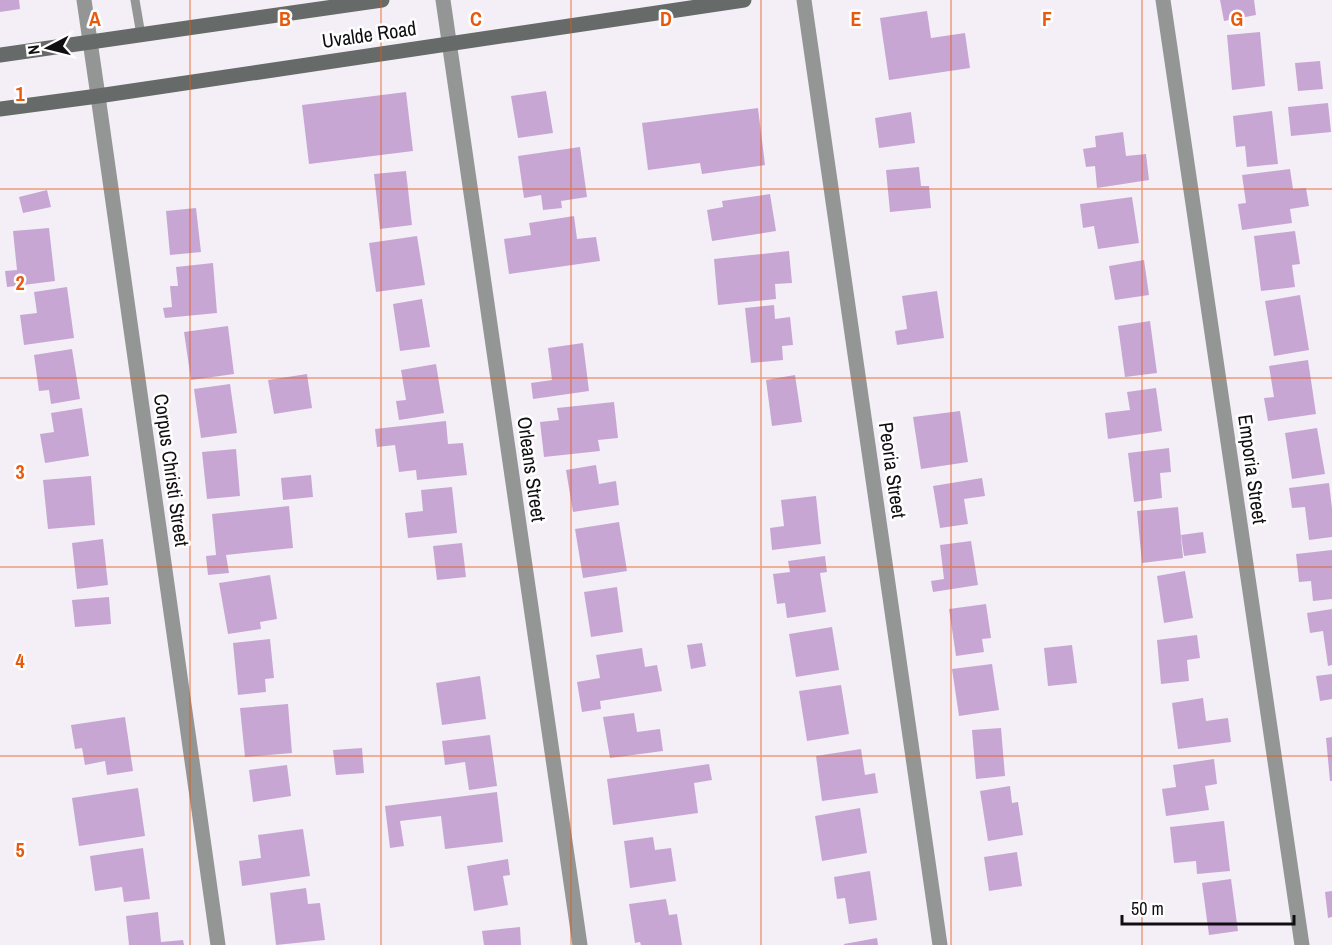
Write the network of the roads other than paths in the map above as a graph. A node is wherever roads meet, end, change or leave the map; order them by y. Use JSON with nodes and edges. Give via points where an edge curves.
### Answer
{"nodes":[{"id":1,"x":84,"y":0,"type":"edge"},
{"id":2,"x":135,"y":0,"type":"edge"},
{"id":3,"x":382,"y":0,"type":"edge"},
{"id":4,"x":443,"y":0,"type":"edge"},
{"id":5,"x":744,"y":0,"type":"edge"},
{"id":6,"x":804,"y":0,"type":"edge"},
{"id":7,"x":1163,"y":0,"type":"edge"},
{"id":8,"x":141,"y":35,"type":"junction"},
{"id":9,"x":90,"y":42,"type":"junction"},
{"id":10,"x":449,"y":44,"type":"junction"},
{"id":11,"x":0,"y":55,"type":"edge"},
{"id":12,"x":98,"y":96,"type":"junction"},
{"id":13,"x":0,"y":109,"type":"edge"},
{"id":14,"x":218,"y":945,"type":"edge"},
{"id":15,"x":580,"y":945,"type":"edge"},
{"id":16,"x":940,"y":945,"type":"edge"},
{"id":17,"x":1302,"y":945,"type":"edge"}],
"edges":[{"from":1,"to":9,"type":"street","name":"Corpus Christi Street"},
{"from":2,"to":8,"type":"lane"},
{"from":3,"to":8,"type":"main road","name":"Uvalde Road"},
{"from":4,"to":10,"type":"street","name":"Orleans Street"},
{"from":5,"to":10,"type":"main road","name":"Uvalde Road"},
{"from":6,"to":16,"type":"street","name":"Peoria Street"},
{"from":7,"to":17,"type":"street","name":"Emporia Street"},
{"from":8,"to":9,"type":"main road","name":"Uvalde Road"},
{"from":9,"to":11,"type":"main road","name":"Uvalde Road"},
{"from":9,"to":12,"type":"street","name":"Corpus Christi Street"},
{"from":10,"to":12,"type":"main road","name":"Uvalde Road"},
{"from":10,"to":15,"type":"street","name":"Orleans Street"},
{"from":12,"to":13,"type":"main road","name":"Uvalde Road"},
{"from":12,"to":14,"type":"street","name":"Corpus Christi Street"}]}
